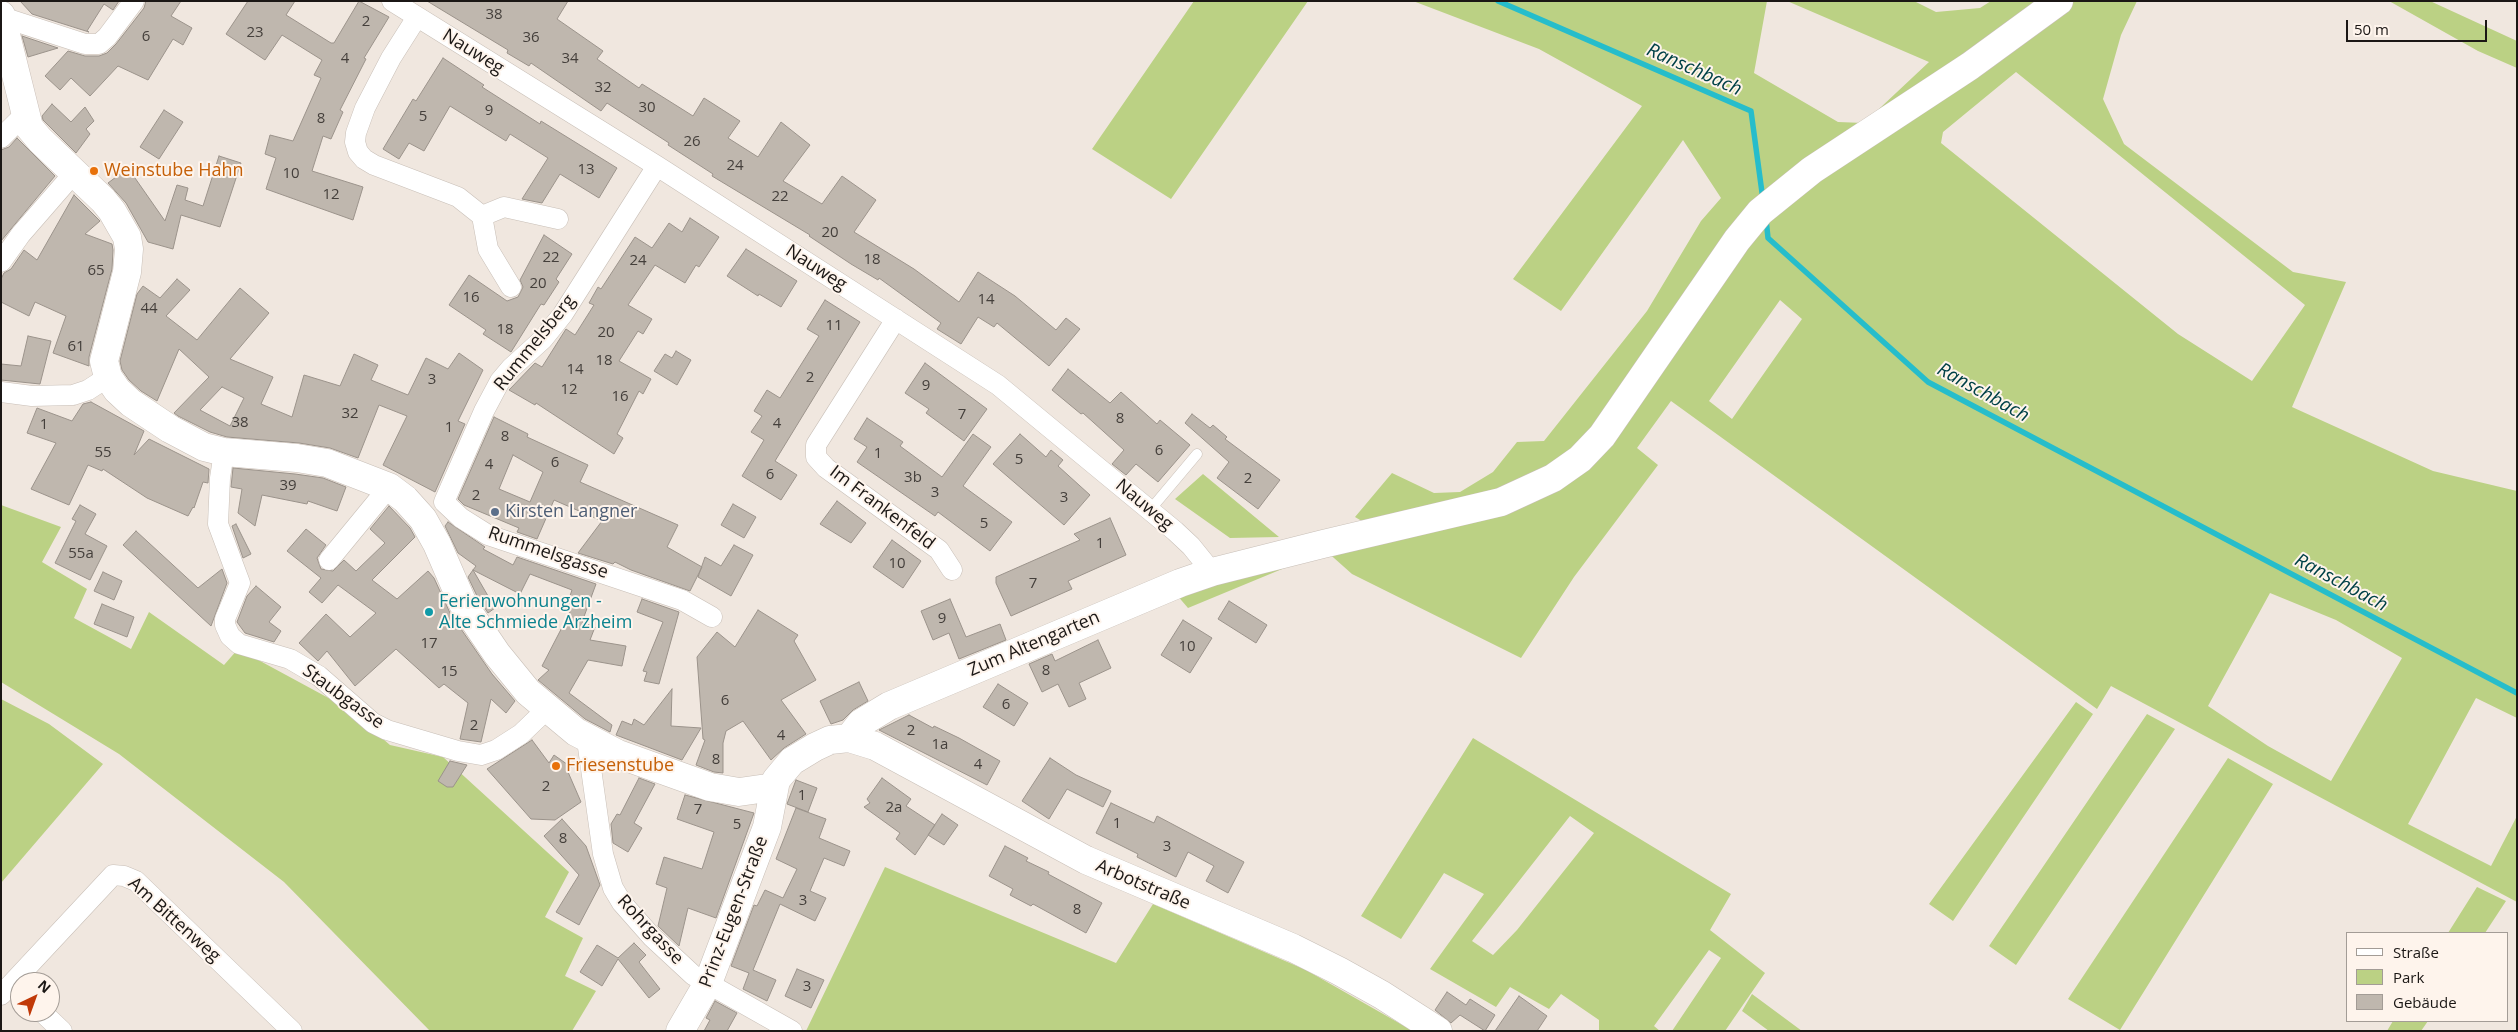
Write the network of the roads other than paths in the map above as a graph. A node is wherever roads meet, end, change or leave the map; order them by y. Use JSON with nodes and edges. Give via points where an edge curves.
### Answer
{"nodes":[{"id":1,"x":134,"y":1,"type":"edge"},
{"id":2,"x":392,"y":1,"type":"edge"},
{"id":3,"x":2059,"y":1,"type":"edge"},
{"id":4,"x":2,"y":16,"type":"edge"},
{"id":5,"x":417,"y":17,"type":"junction"},
{"id":6,"x":25,"y":114,"type":"junction"},
{"id":7,"x":1,"y":138,"type":"edge"},
{"id":8,"x":657,"y":166,"type":"junction"},
{"id":9,"x":74,"y":173,"type":"junction"},
{"id":10,"x":482,"y":216,"type":"junction"},
{"id":11,"x":558,"y":219,"type":"dead end"},
{"id":12,"x":1,"y":262,"type":"edge"},
{"id":13,"x":511,"y":286,"type":"dead end"},
{"id":14,"x":896,"y":319,"type":"junction"},
{"id":15,"x":108,"y":377,"type":"junction"},
{"id":16,"x":1,"y":392,"type":"edge"},
{"id":17,"x":224,"y":452,"type":"junction"},
{"id":18,"x":1197,"y":454,"type":"dead end"},
{"id":19,"x":389,"y":487,"type":"junction"},
{"id":20,"x":444,"y":502,"type":"junction"},
{"id":21,"x":415,"y":509,"type":"junction"},
{"id":22,"x":1150,"y":510,"type":"junction"},
{"id":23,"x":329,"y":560,"type":"dead end"},
{"id":24,"x":952,"y":570,"type":"dead end"},
{"id":25,"x":1212,"y":572,"type":"junction"},
{"id":26,"x":712,"y":617,"type":"dead end"},
{"id":27,"x":547,"y":709,"type":"junction"},
{"id":28,"x":849,"y":738,"type":"junction"},
{"id":29,"x":587,"y":740,"type":"junction"},
{"id":30,"x":774,"y":787,"type":"junction"},
{"id":31,"x":26,"y":972,"type":"edge"},
{"id":32,"x":708,"y":984,"type":"junction"},
{"id":33,"x":53,"y":1022,"type":"edge"},
{"id":34,"x":62,"y":1031,"type":"edge"},
{"id":35,"x":292,"y":1031,"type":"edge"},
{"id":36,"x":680,"y":1031,"type":"edge"},
{"id":37,"x":792,"y":1031,"type":"edge"},
{"id":38,"x":1438,"y":1031,"type":"edge"}],
"edges":[{"from":1,"to":4,"type":"street","via":[[99,44],[86,44]]},
{"from":2,"to":5,"type":"street","name":"Nauweg"},
{"from":3,"to":25,"type":"street","name":"Zum Altengarten","via":[[1970,66],[1812,170],[1765,208],[1737,240],[1602,436],[1580,459],[1531,490],[1501,502]]},
{"from":4,"to":6,"type":"street"},
{"from":5,"to":8,"type":"street","name":"Nauweg"},
{"from":5,"to":10,"type":"street","via":[[365,108],[356,133],[358,152],[374,165],[458,197]]},
{"from":6,"to":7,"type":"street"},
{"from":6,"to":9,"type":"street","via":[[34,133]]},
{"from":8,"to":14,"type":"street","name":"Nauweg"},
{"from":8,"to":20,"type":"street","name":"Rummelsberg","via":[[563,314],[543,339],[500,381]]},
{"from":9,"to":12,"type":"street"},
{"from":9,"to":15,"type":"street","via":[[112,211],[129,243],[127,272],[106,348],[104,361]]},
{"from":10,"to":11,"type":"street","via":[[504,207]]},
{"from":10,"to":13,"type":"street","via":[[488,249]]},
{"from":14,"to":22,"type":"street","name":"Nauweg","via":[[998,385]]},
{"from":14,"to":24,"type":"street","name":"Im Frankenfeld","via":[[816,445],[816,457],[826,468],[939,550]]},
{"from":15,"to":16,"type":"street","via":[[73,395]]},
{"from":15,"to":17,"type":"street","via":[[131,403],[170,429],[204,447]]},
{"from":17,"to":19,"type":"street","via":[[312,460]]},
{"from":17,"to":27,"type":"street","name":"Staubgasse","via":[[218,524],[240,583],[225,625],[239,644],[290,659],[320,676],[373,723],[387,730],[458,751],[481,755],[496,750],[521,734]]},
{"from":18,"to":22,"type":"lane"},
{"from":19,"to":21,"type":"street"},
{"from":19,"to":23,"type":"street"},
{"from":20,"to":21,"type":"street"},
{"from":20,"to":26,"type":"street","name":"Rummelsgasse","via":[[461,518],[488,534],[674,597],[703,609]]},
{"from":21,"to":27,"type":"street","via":[[437,544],[469,614],[512,674]]},
{"from":22,"to":25,"type":"street","name":"Nauweg","via":[[1191,546]]},
{"from":25,"to":28,"type":"street","name":"Zum Altengarten","via":[[889,706],[861,723]]},
{"from":27,"to":29,"type":"street"},
{"from":28,"to":30,"type":"street","via":[[830,740],[800,756],[780,773]]},
{"from":28,"to":38,"type":"street","name":"Arbotstraße","via":[[875,746],[1086,860],[1339,971]]},
{"from":29,"to":30,"type":"street","via":[[638,762],[726,791],[745,792]]},
{"from":29,"to":32,"type":"street","name":"Rohrgasse","via":[[603,854],[613,888],[652,938],[693,975]]},
{"from":30,"to":32,"type":"street","name":"Prinz-Eugen-Straße","via":[[768,827]]},
{"from":31,"to":35,"type":"street","name":"Am Bittenweg","via":[[113,875],[124,876],[136,881]]},
{"from":32,"to":36,"type":"street","name":"Prinz-Eugen-Straße"},
{"from":32,"to":37,"type":"street","name":"Rohrgasse"},
{"from":33,"to":34,"type":"street"}]}
